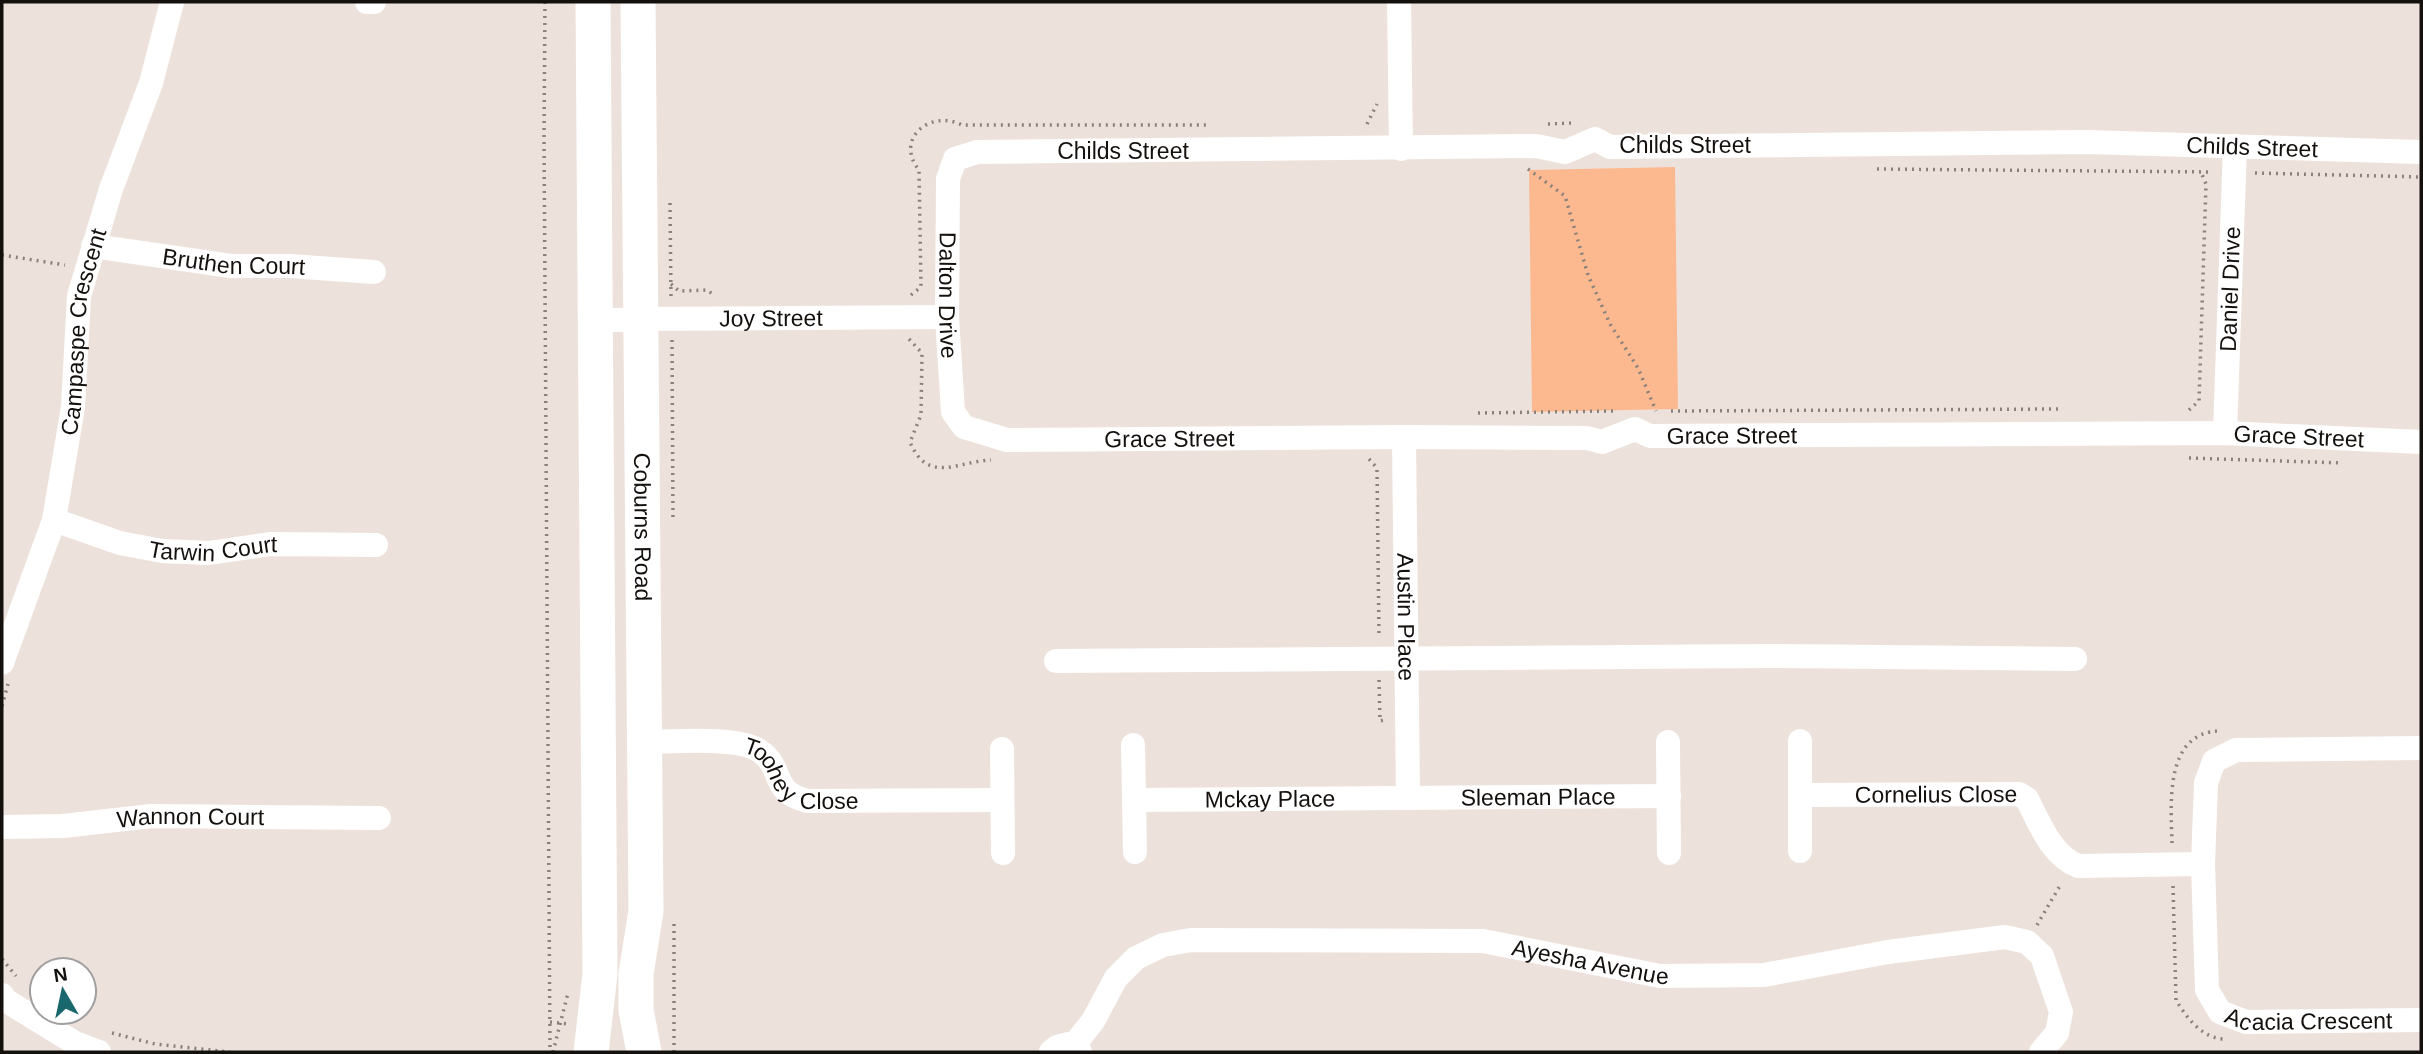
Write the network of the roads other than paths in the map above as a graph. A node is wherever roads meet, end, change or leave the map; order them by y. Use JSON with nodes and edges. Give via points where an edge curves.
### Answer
{"nodes":[{"id":1,"x":172,"y":2,"type":"edge"},
{"id":2,"x":367,"y":2,"type":"edge"},
{"id":3,"x":374,"y":2,"type":"edge"},
{"id":4,"x":593,"y":2,"type":"edge"},
{"id":5,"x":638,"y":2,"type":"edge"},
{"id":6,"x":1399,"y":2,"type":"edge"},
{"id":7,"x":2235,"y":146,"type":"junction"},
{"id":8,"x":1401,"y":149,"type":"junction"},
{"id":9,"x":2421,"y":152,"type":"edge"},
{"id":10,"x":955,"y":159,"type":"joint"},
{"id":11,"x":90,"y":257,"type":"junction"},
{"id":12,"x":374,"y":272,"type":"dead end"},
{"id":13,"x":947,"y":317,"type":"junction"},
{"id":14,"x":640,"y":319,"type":"junction"},
{"id":15,"x":594,"y":321,"type":"junction"},
{"id":16,"x":2226,"y":423,"type":"junction"},
{"id":17,"x":964,"y":427,"type":"joint"},
{"id":18,"x":1404,"y":437,"type":"junction"},
{"id":19,"x":2421,"y":442,"type":"edge"},
{"id":20,"x":54,"y":520,"type":"junction"},
{"id":21,"x":376,"y":545,"type":"dead end"},
{"id":22,"x":1406,"y":657,"type":"junction"},
{"id":23,"x":2075,"y":659,"type":"dead end"},
{"id":24,"x":1056,"y":661,"type":"dead end"},
{"id":25,"x":2,"y":663,"type":"edge"},
{"id":26,"x":1800,"y":741,"type":"dead end"},
{"id":27,"x":645,"y":742,"type":"junction"},
{"id":28,"x":1668,"y":742,"type":"dead end"},
{"id":29,"x":1133,"y":745,"type":"dead end"},
{"id":30,"x":2421,"y":748,"type":"edge"},
{"id":31,"x":1002,"y":749,"type":"dead end"},
{"id":32,"x":1800,"y":795,"type":"junction"},
{"id":33,"x":1669,"y":796,"type":"junction"},
{"id":34,"x":1408,"y":798,"type":"junction"},
{"id":35,"x":1002,"y":800,"type":"junction"},
{"id":36,"x":1134,"y":800,"type":"junction"},
{"id":37,"x":379,"y":818,"type":"dead end"},
{"id":38,"x":2,"y":827,"type":"edge"},
{"id":39,"x":1800,"y":851,"type":"dead end"},
{"id":40,"x":1135,"y":852,"type":"dead end"},
{"id":41,"x":1003,"y":853,"type":"dead end"},
{"id":42,"x":1670,"y":853,"type":"dead end"},
{"id":43,"x":2203,"y":864,"type":"junction"},
{"id":44,"x":3,"y":999,"type":"edge"},
{"id":45,"x":2421,"y":1020,"type":"edge"},
{"id":46,"x":101,"y":1042,"type":"edge"},
{"id":47,"x":1068,"y":1050,"type":"edge"},
{"id":48,"x":591,"y":1052,"type":"edge"},
{"id":49,"x":611,"y":1052,"type":"edge"},
{"id":50,"x":625,"y":1052,"type":"edge"},
{"id":51,"x":644,"y":1052,"type":"edge"},
{"id":52,"x":2041,"y":1052,"type":"edge"}],
"edges":[{"from":1,"to":11,"type":"street","name":"Campaspe Crescent","via":[[152,83]]},
{"from":2,"to":3,"type":"street"},
{"from":4,"to":15,"type":"street","name":"Coburns Road"},
{"from":5,"to":14,"type":"street","name":"Coburns Road"},
{"from":6,"to":8,"type":"street"},
{"from":7,"to":8,"type":"street","name":"Childs Street","via":[[2087,142],[1610,147],[1595,139],[1565,152],[1535,146]]},
{"from":7,"to":9,"type":"street","name":"Childs Street"},
{"from":7,"to":16,"type":"street","name":"Daniel Drive"},
{"from":8,"to":10,"type":"street","name":"Childs Street","via":[[978,152]]},
{"from":10,"to":13,"type":"street","name":"Dalton Drive","via":[[948,179]]},
{"from":11,"to":12,"type":"street","name":"Bruthen Court"},
{"from":11,"to":20,"type":"street","name":"Campaspe Crescent","via":[[79,296],[73,407]]},
{"from":13,"to":14,"type":"street","name":"Joy Street"},
{"from":13,"to":17,"type":"street","name":"Dalton Drive","via":[[953,412]]},
{"from":14,"to":15,"type":"street","name":"Joy Street"},
{"from":14,"to":27,"type":"street","name":"Coburns Road"},
{"from":15,"to":48,"type":"street","name":"Coburns Road","via":[[600,974]]},
{"from":16,"to":18,"type":"street","name":"Grace Street","via":[[1650,436],[1634,429],[1602,442],[1587,438]]},
{"from":16,"to":19,"type":"street","name":"Grace Street"},
{"from":17,"to":18,"type":"street","name":"Grace Street","via":[[1007,440]]},
{"from":18,"to":22,"type":"street","name":"Austin Place"},
{"from":20,"to":21,"type":"street","name":"Tarwin Court","via":[[120,543],[162,551],[209,553],[270,544]]},
{"from":20,"to":25,"type":"street","name":"Campaspe Crescent"},
{"from":22,"to":23,"type":"street"},
{"from":22,"to":24,"type":"street"},
{"from":22,"to":34,"type":"street","name":"Austin Place"},
{"from":26,"to":32,"type":"street"},
{"from":27,"to":35,"type":"street","name":"Toohey Close","via":[[743,743],[765,755],[784,790],[808,802]]},
{"from":27,"to":51,"type":"street","name":"Coburns Road","via":[[646,911],[636,974],[636,1010]]},
{"from":28,"to":33,"type":"street"},
{"from":29,"to":36,"type":"street"},
{"from":30,"to":43,"type":"street","name":"Acacia Crescent","via":[[2236,750],[2214,761],[2206,783]]},
{"from":31,"to":35,"type":"street"},
{"from":32,"to":39,"type":"street"},
{"from":32,"to":43,"type":"street","name":"Cornelius Close","via":[[2019,794],[2027,799],[2056,851],[2078,866]]},
{"from":33,"to":34,"type":"street","name":"Sleeman Place"},
{"from":33,"to":42,"type":"street"},
{"from":34,"to":36,"type":"street","name":"Mckay Place"},
{"from":35,"to":41,"type":"street"},
{"from":36,"to":40,"type":"street"},
{"from":37,"to":38,"type":"street","name":"Wannon Court","via":[[151,816]]},
{"from":43,"to":45,"type":"street","name":"Acacia Crescent","via":[[2207,990],[2220,1012],[2246,1022]]},
{"from":44,"to":46,"type":"street","via":[[75,1043]]},
{"from":47,"to":52,"type":"street","name":"Ayesha Avenue","via":[[1093,1021],[1116,978],[1136,958],[1163,945],[1191,940],[1483,941],[1660,976],[1764,975],[2005,937],[2027,942],[2042,957],[2061,1012],[2057,1033]]},
{"from":49,"to":50,"type":"street"}]}
